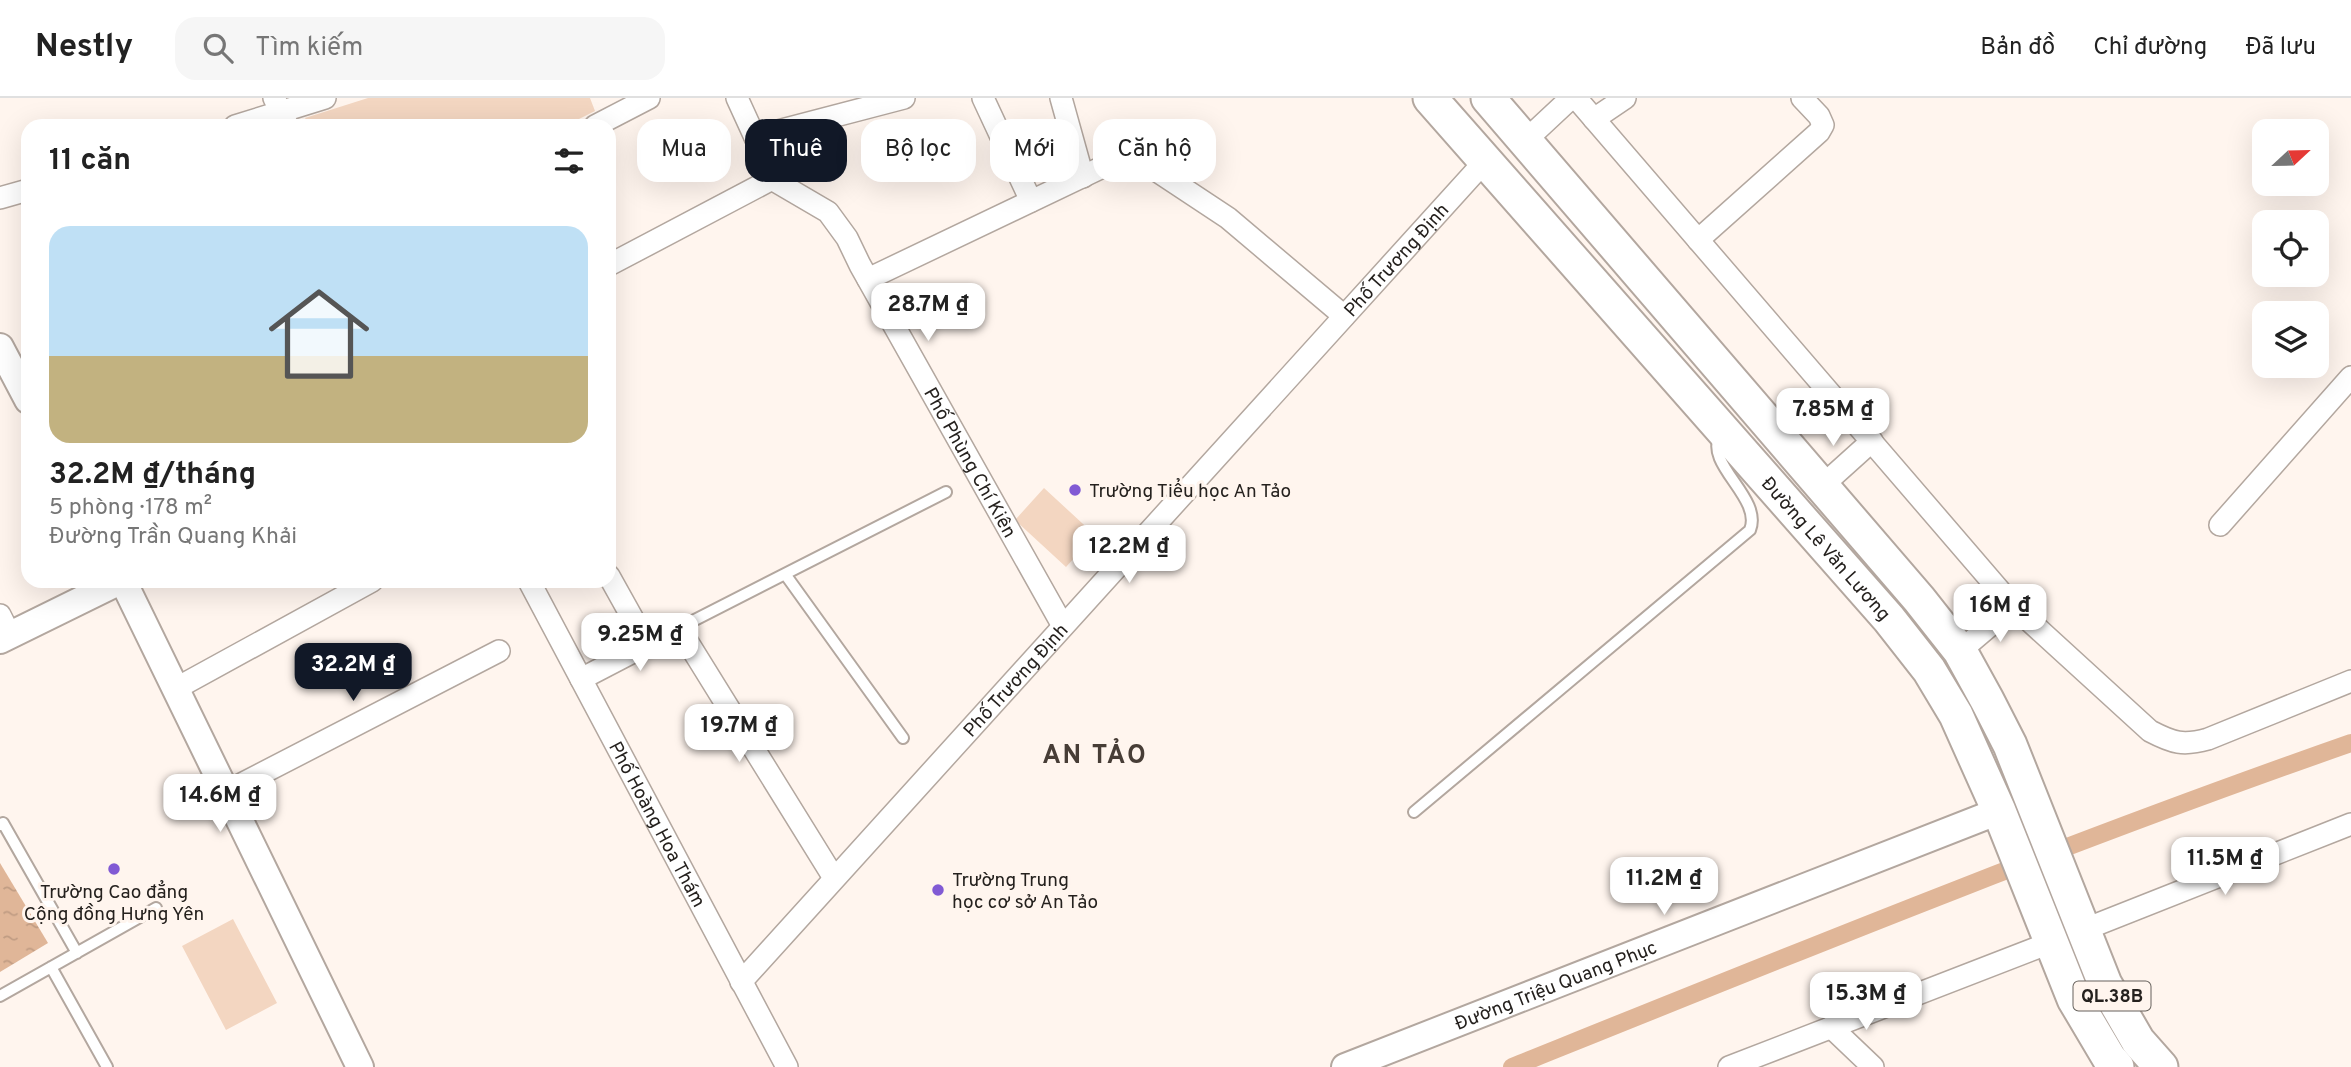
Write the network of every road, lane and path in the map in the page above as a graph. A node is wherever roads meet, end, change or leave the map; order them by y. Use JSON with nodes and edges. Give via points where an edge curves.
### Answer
{"nodes":[{"id":1,"x":325,"y":98,"type":"edge"},
{"id":2,"x":649,"y":98,"type":"edge"},
{"id":3,"x":737,"y":98,"type":"edge"},
{"id":4,"x":904,"y":98,"type":"edge"},
{"id":5,"x":983,"y":98,"type":"edge"},
{"id":6,"x":1061,"y":98,"type":"edge"},
{"id":7,"x":1430,"y":98,"type":"edge"},
{"id":8,"x":1488,"y":98,"type":"edge"},
{"id":9,"x":1574,"y":98,"type":"edge"},
{"id":10,"x":1625,"y":98,"type":"edge"},
{"id":11,"x":1802,"y":98,"type":"edge"},
{"id":12,"x":281,"y":112,"type":"edge"},
{"id":13,"x":258,"y":119,"type":"edge"},
{"id":14,"x":608,"y":119,"type":"edge"},
{"id":15,"x":747,"y":119,"type":"edge"},
{"id":16,"x":824,"y":119,"type":"edge"},
{"id":17,"x":1594,"y":119,"type":"junction"},
{"id":18,"x":1525,"y":141,"type":"junction"},
{"id":19,"x":1485,"y":161,"type":"junction"},
{"id":20,"x":1083,"y":177,"type":"junction"},
{"id":21,"x":766,"y":182,"type":"edge"},
{"id":22,"x":777,"y":182,"type":"edge"},
{"id":23,"x":21,"y":192,"type":"edge"},
{"id":24,"x":0,"y":198,"type":"edge"},
{"id":25,"x":1031,"y":201,"type":"junction"},
{"id":26,"x":1698,"y":240,"type":"junction"},
{"id":27,"x":616,"y":261,"type":"edge"},
{"id":28,"x":868,"y":279,"type":"junction"},
{"id":29,"x":1344,"y":316,"type":"junction"},
{"id":30,"x":0,"y":347,"type":"edge"},
{"id":31,"x":2351,"y":377,"type":"edge"},
{"id":32,"x":21,"y":387,"type":"edge"},
{"id":33,"x":1723,"y":431,"type":"junction"},
{"id":34,"x":1871,"y":441,"type":"junction"},
{"id":35,"x":1822,"y":486,"type":"junction"},
{"id":36,"x":946,"y":492,"type":"dead end"},
{"id":37,"x":2220,"y":525,"type":"dead end"},
{"id":38,"x":785,"y":574,"type":"junction"},
{"id":39,"x":104,"y":588,"type":"edge"},
{"id":40,"x":124,"y":588,"type":"edge"},
{"id":41,"x":359,"y":588,"type":"edge"},
{"id":42,"x":533,"y":588,"type":"edge"},
{"id":43,"x":616,"y":588,"type":"edge"},
{"id":44,"x":2013,"y":606,"type":"junction"},
{"id":45,"x":1063,"y":626,"type":"junction"},
{"id":46,"x":680,"y":628,"type":"junction"},
{"id":47,"x":3,"y":630,"type":"edge"},
{"id":48,"x":648,"y":646,"type":"junction"},
{"id":49,"x":499,"y":650,"type":"dead end"},
{"id":50,"x":1960,"y":651,"type":"junction"},
{"id":51,"x":581,"y":679,"type":"junction"},
{"id":52,"x":2351,"y":681,"type":"edge"},
{"id":53,"x":175,"y":689,"type":"junction"},
{"id":54,"x":903,"y":738,"type":"dead end"},
{"id":55,"x":226,"y":792,"type":"junction"},
{"id":56,"x":1414,"y":812,"type":"dead end"},
{"id":57,"x":2002,"y":820,"type":"junction"},
{"id":58,"x":2351,"y":824,"type":"edge"},
{"id":59,"x":0,"y":825,"type":"edge"},
{"id":60,"x":834,"y":878,"type":"junction"},
{"id":61,"x":156,"y":908,"type":"dead end"},
{"id":62,"x":2081,"y":924,"type":"junction"},
{"id":63,"x":2048,"y":933,"type":"junction"},
{"id":64,"x":77,"y":953,"type":"junction"},
{"id":65,"x":51,"y":967,"type":"junction"},
{"id":66,"x":741,"y":982,"type":"junction"},
{"id":67,"x":0,"y":996,"type":"edge"},
{"id":68,"x":1831,"y":1027,"type":"junction"},
{"id":69,"x":107,"y":1067,"type":"edge"},
{"id":70,"x":360,"y":1067,"type":"edge"},
{"id":71,"x":787,"y":1067,"type":"edge"},
{"id":72,"x":1346,"y":1067,"type":"edge"},
{"id":73,"x":1729,"y":1067,"type":"edge"},
{"id":74,"x":1873,"y":1067,"type":"edge"},
{"id":75,"x":2117,"y":1067,"type":"edge"},
{"id":76,"x":2161,"y":1067,"type":"edge"}],
"edges":[{"from":1,"to":12,"type":"street"},
{"from":2,"to":14,"type":"street"},
{"from":3,"to":15,"type":"street"},
{"from":4,"to":16,"type":"street"},
{"from":5,"to":25,"type":"street"},
{"from":6,"to":20,"type":"street"},
{"from":7,"to":19,"type":"highway","name":"Đường Lê Văn Lương","number":"QL.38B"},
{"from":8,"to":18,"type":"highway","name":"Đường Lê Văn Lương","number":"QL.38B"},
{"from":9,"to":17,"type":"street"},
{"from":9,"to":18,"type":"street"},
{"from":10,"to":17,"type":"street"},
{"from":11,"to":26,"type":"street","via":[[1819,117],[1823,125],[1819,132]]},
{"from":12,"to":13,"type":"street"},
{"from":17,"to":26,"type":"street"},
{"from":18,"to":35,"type":"highway","name":"Đường Lê Văn Lương","number":"QL.38B"},
{"from":19,"to":29,"type":"street","name":"Phố Trương Định"},
{"from":19,"to":33,"type":"highway","name":"Đường Lê Văn Lương","number":"QL.38B"},
{"from":20,"to":25,"type":"street"},
{"from":20,"to":29,"type":"street","via":[[1111,163],[1157,171],[1228,218]]},
{"from":21,"to":27,"type":"street"},
{"from":22,"to":28,"type":"street","name":"Phố Phùng Chí Kiên","via":[[828,212]]},
{"from":23,"to":24,"type":"street"},
{"from":25,"to":28,"type":"street"},
{"from":26,"to":34,"type":"street"},
{"from":28,"to":45,"type":"street","name":"Phố Phùng Chí Kiên"},
{"from":29,"to":45,"type":"street","name":"Phố Trương Định"},
{"from":30,"to":32,"type":"street"},
{"from":31,"to":37,"type":"street"},
{"from":33,"to":56,"type":"lane","via":[[1717,454],[1746,500],[1753,524],[1750,530]]},
{"from":33,"to":57,"type":"highway","name":"Đường Lê Văn Lương","number":"QL.38B","via":[[1889,619],[1928,670],[1956,715]]},
{"from":34,"to":35,"type":"street"},
{"from":34,"to":44,"type":"street"},
{"from":35,"to":50,"type":"highway","name":"Đường Lê Văn Lương","number":"QL.38B"},
{"from":36,"to":38,"type":"lane"},
{"from":38,"to":46,"type":"lane"},
{"from":38,"to":54,"type":"lane"},
{"from":39,"to":47,"type":"street"},
{"from":40,"to":53,"type":"street"},
{"from":41,"to":53,"type":"street"},
{"from":42,"to":51,"type":"street","name":"Phố Hoàng Hoa Thám"},
{"from":43,"to":48,"type":"street"},
{"from":44,"to":50,"type":"street"},
{"from":44,"to":52,"type":"street","via":[[2150,731],[2170,741],[2188,744],[2208,739]]},
{"from":45,"to":60,"type":"street","name":"Phố Trương Định"},
{"from":46,"to":48,"type":"street"},
{"from":46,"to":60,"type":"street"},
{"from":48,"to":51,"type":"street"},
{"from":49,"to":55,"type":"street"},
{"from":50,"to":62,"type":"highway","name":"Đường Lê Văn Lương","number":"QL.38B","via":[[2010,745]]},
{"from":51,"to":66,"type":"street","name":"Phố Hoàng Hoa Thám"},
{"from":53,"to":55,"type":"street"},
{"from":55,"to":70,"type":"street"},
{"from":57,"to":63,"type":"highway","name":"Đường Lê Văn Lương","number":"QL.38B"},
{"from":57,"to":72,"type":"street","name":"Đường Triệu Quang Phục"},
{"from":58,"to":62,"type":"street"},
{"from":59,"to":64,"type":"lane","via":[[3,823]]},
{"from":60,"to":66,"type":"street","name":"Phố Trương Định"},
{"from":61,"to":64,"type":"lane"},
{"from":62,"to":76,"type":"highway","name":"Đường Lê Văn Lương","number":"QL.38B","via":[[2105,984],[2138,1041]]},
{"from":63,"to":68,"type":"street"},
{"from":63,"to":75,"type":"highway","name":"Đường Lê Văn Lương","number":"QL.38B","via":[[2074,999]]},
{"from":64,"to":65,"type":"lane"},
{"from":65,"to":67,"type":"lane"},
{"from":65,"to":69,"type":"lane"},
{"from":66,"to":71,"type":"street","name":"Phố Hoàng Hoa Thám"},
{"from":68,"to":73,"type":"street"},
{"from":68,"to":74,"type":"street"}]}
